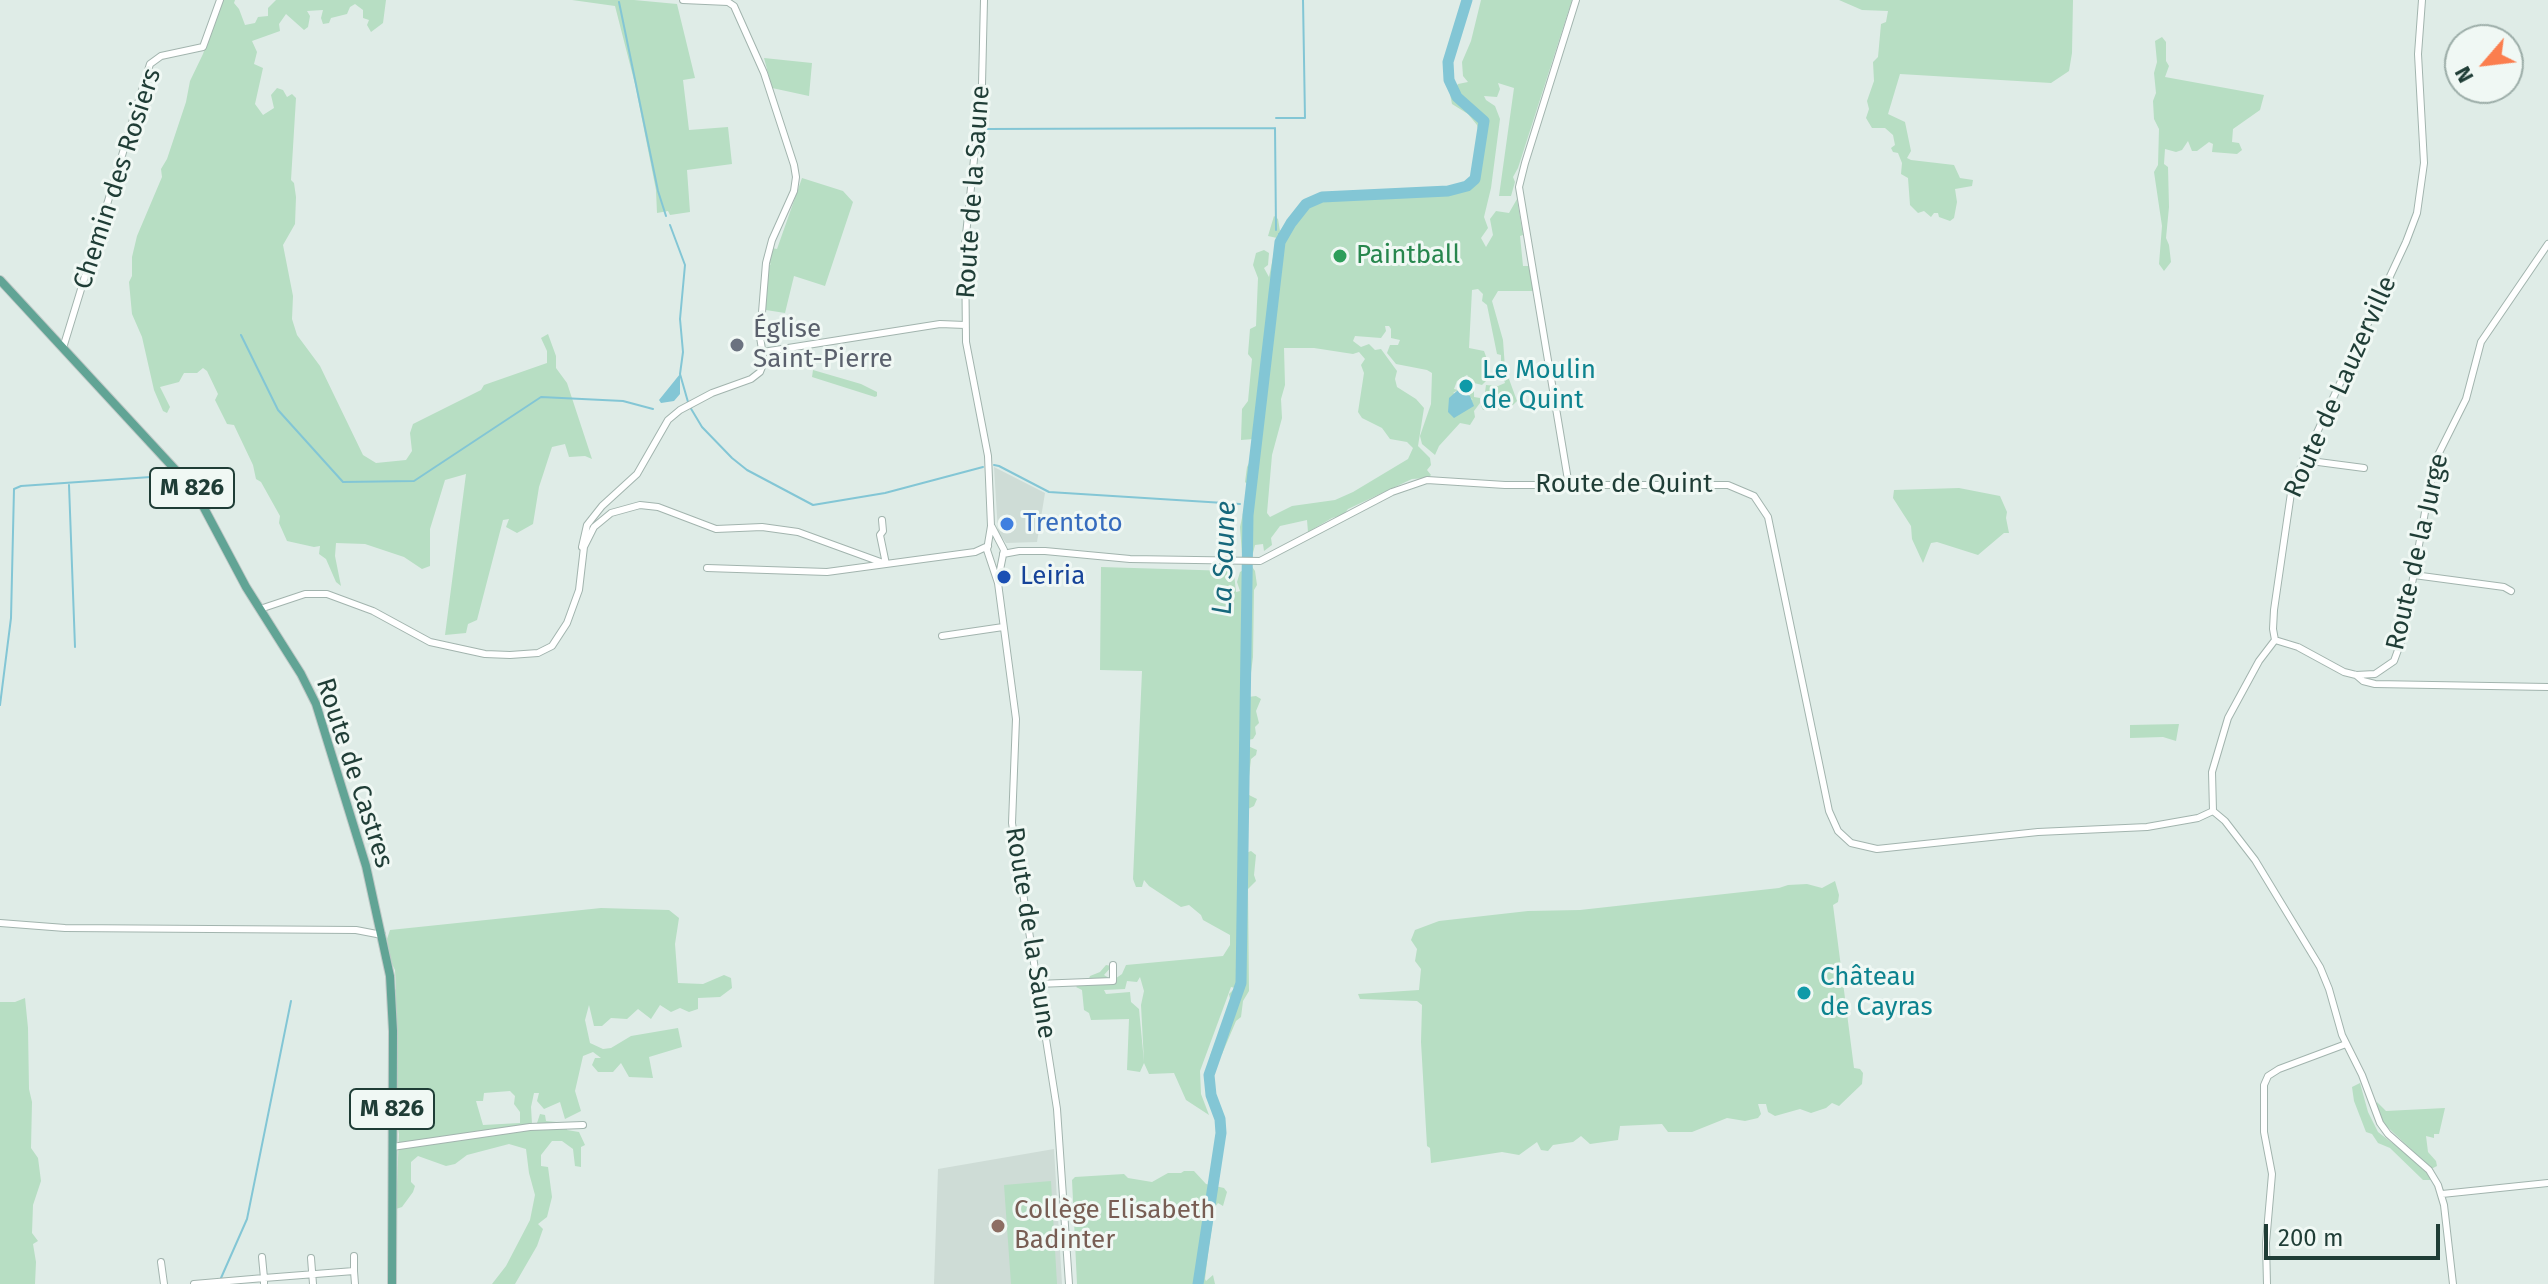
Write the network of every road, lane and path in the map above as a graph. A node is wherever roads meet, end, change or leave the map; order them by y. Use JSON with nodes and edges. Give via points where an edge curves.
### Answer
{"nodes":[{"id":1,"x":220,"y":0,"type":"edge"},
{"id":2,"x":683,"y":0,"type":"edge"},
{"id":3,"x":984,"y":0,"type":"edge"},
{"id":4,"x":1576,"y":0,"type":"edge"},
{"id":5,"x":2422,"y":0,"type":"edge"},
{"id":6,"x":2548,"y":244,"type":"edge"},
{"id":7,"x":0,"y":280,"type":"edge"},
{"id":8,"x":965,"y":325,"type":"junction"},
{"id":9,"x":63,"y":348,"type":"junction"},
{"id":10,"x":763,"y":352,"type":"junction"},
{"id":11,"x":2303,"y":460,"type":"junction"},
{"id":12,"x":2364,"y":468,"type":"dead end"},
{"id":13,"x":1569,"y":486,"type":"junction"},
{"id":14,"x":882,"y":520,"type":"dead end"},
{"id":15,"x":991,"y":526,"type":"junction"},
{"id":16,"x":1001,"y":544,"type":"junction"},
{"id":17,"x":988,"y":545,"type":"junction"},
{"id":18,"x":1019,"y":551,"type":"junction"},
{"id":19,"x":975,"y":552,"type":"junction"},
{"id":20,"x":582,"y":555,"type":"junction"},
{"id":21,"x":1002,"y":555,"type":"junction"},
{"id":22,"x":989,"y":556,"type":"junction"},
{"id":23,"x":886,"y":564,"type":"junction"},
{"id":24,"x":707,"y":568,"type":"dead end"},
{"id":25,"x":2414,"y":575,"type":"junction"},
{"id":26,"x":998,"y":583,"type":"junction"},
{"id":27,"x":2511,"y":591,"type":"dead end"},
{"id":28,"x":260,"y":609,"type":"junction"},
{"id":29,"x":1003,"y":627,"type":"junction"},
{"id":30,"x":942,"y":636,"type":"dead end"},
{"id":31,"x":2275,"y":640,"type":"junction"},
{"id":32,"x":2356,"y":675,"type":"junction"},
{"id":33,"x":2548,"y":687,"type":"edge"},
{"id":34,"x":2213,"y":811,"type":"junction"},
{"id":35,"x":0,"y":923,"type":"edge"},
{"id":36,"x":379,"y":923,"type":"junction"},
{"id":37,"x":356,"y":930,"type":"junction"},
{"id":38,"x":382,"y":935,"type":"junction"},
{"id":39,"x":1113,"y":965,"type":"dead end"},
{"id":40,"x":1037,"y":984,"type":"junction"},
{"id":41,"x":2346,"y":1044,"type":"junction"},
{"id":42,"x":583,"y":1125,"type":"dead end"},
{"id":43,"x":392,"y":1147,"type":"junction"},
{"id":44,"x":2548,"y":1183,"type":"edge"},
{"id":45,"x":2442,"y":1194,"type":"junction"},
{"id":46,"x":354,"y":1256,"type":"dead end"},
{"id":47,"x":262,"y":1257,"type":"dead end"},
{"id":48,"x":311,"y":1258,"type":"dead end"},
{"id":49,"x":161,"y":1262,"type":"dead end"},
{"id":50,"x":354,"y":1271,"type":"junction"},
{"id":51,"x":313,"y":1274,"type":"junction"},
{"id":52,"x":264,"y":1281,"type":"edge"},
{"id":53,"x":223,"y":1282,"type":"edge"},
{"id":54,"x":164,"y":1284,"type":"edge"},
{"id":55,"x":194,"y":1284,"type":"edge"},
{"id":56,"x":313,"y":1284,"type":"edge"},
{"id":57,"x":355,"y":1284,"type":"edge"},
{"id":58,"x":392,"y":1284,"type":"edge"},
{"id":59,"x":1069,"y":1284,"type":"edge"},
{"id":60,"x":2267,"y":1284,"type":"edge"},
{"id":61,"x":2453,"y":1284,"type":"edge"}],
"edges":[{"from":1,"to":9,"type":"street","name":"Chemin des Rosiers","via":[[203,47],[161,56],[150,64]]},
{"from":2,"to":10,"type":"street","via":[[732,4],[764,73],[796,177],[766,263]]},
{"from":3,"to":8,"type":"street","name":"Route de la Saune","via":[[982,84],[965,244]]},
{"from":4,"to":13,"type":"street","via":[[1519,187]]},
{"from":5,"to":11,"type":"street","name":"Route de Lauzerville","via":[[2418,54],[2424,163],[2417,213]]},
{"from":6,"to":25,"type":"street","name":"Route de la Jurge","via":[[2478,350],[2466,399],[2434,466]]},
{"from":7,"to":9,"type":"main road","name":"Route de Castres","number":"M 826"},
{"from":8,"to":10,"type":"street","via":[[940,324]]},
{"from":8,"to":15,"type":"street","name":"Route de la Saune","via":[[988,456]]},
{"from":9,"to":28,"type":"main road","name":"Route de Castres","number":"M 826","via":[[195,491]]},
{"from":10,"to":20,"type":"street","via":[[763,367],[756,376],[693,402],[668,420],[637,474],[587,525]]},
{"from":11,"to":12,"type":"street"},
{"from":11,"to":31,"type":"street","name":"Route de Lauzerville","via":[[2286,514]]},
{"from":13,"to":18,"type":"street","name":"Route de Quint","via":[[1418,482],[1255,561]]},
{"from":13,"to":34,"type":"street","name":"Route de Quint","via":[[1728,485],[1760,503],[1771,528],[1830,816],[1851,843],[1877,849],[2147,827]]},
{"from":14,"to":23,"type":"street"},
{"from":15,"to":16,"type":"street","name":"Route de la Saune"},
{"from":15,"to":17,"type":"street","name":"Route de la Saune"},
{"from":16,"to":17,"type":"street"},
{"from":16,"to":18,"type":"street","name":"Route de Quint"},
{"from":16,"to":21,"type":"street"},
{"from":17,"to":19,"type":"street"},
{"from":17,"to":22,"type":"street"},
{"from":18,"to":21,"type":"street","name":"Route de Quint"},
{"from":19,"to":22,"type":"street"},
{"from":19,"to":23,"type":"street"},
{"from":20,"to":23,"type":"street","via":[[605,516],[640,505],[716,529],[798,532]]},
{"from":20,"to":28,"type":"street","via":[[579,590],[567,623],[552,646],[531,654],[485,654],[430,642],[373,611],[327,594],[305,594]]},
{"from":21,"to":22,"type":"street"},
{"from":21,"to":26,"type":"street","name":"Route de la Saune"},
{"from":22,"to":26,"type":"street","name":"Route de la Saune"},
{"from":23,"to":24,"type":"street","via":[[827,572]]},
{"from":25,"to":27,"type":"street"},
{"from":25,"to":32,"type":"street","name":"Route de la Jurge","via":[[2397,656],[2381,672]]},
{"from":26,"to":29,"type":"street","name":"Route de la Saune"},
{"from":28,"to":36,"type":"main road","name":"Route de Castres","number":"M 826","via":[[316,704]]},
{"from":29,"to":30,"type":"street"},
{"from":29,"to":40,"type":"street","name":"Route de la Saune","via":[[1016,719],[1012,823]]},
{"from":31,"to":32,"type":"street","name":"Route de la Jurge"},
{"from":31,"to":34,"type":"street","via":[[2228,718],[2212,772]]},
{"from":32,"to":33,"type":"street","via":[[2375,684]]},
{"from":34,"to":41,"type":"street","via":[[2255,860],[2320,967]]},
{"from":35,"to":37,"type":"street"},
{"from":36,"to":37,"type":"street"},
{"from":36,"to":38,"type":"main road","name":"Route de Castres","number":"M 826"},
{"from":37,"to":38,"type":"street"},
{"from":38,"to":43,"type":"main road","name":"Route de Castres","number":"M 826","via":[[392,1010]]},
{"from":39,"to":40,"type":"street","via":[[1113,981]]},
{"from":40,"to":59,"type":"street","name":"Route de la Saune","via":[[1059,1127]]},
{"from":41,"to":45,"type":"street","via":[[2380,1123],[2429,1170]]},
{"from":41,"to":60,"type":"street","via":[[2273,1072],[2264,1085],[2264,1132],[2272,1174]]},
{"from":42,"to":43,"type":"street","via":[[530,1127]]},
{"from":43,"to":58,"type":"main road","name":"Route de Castres","number":"M 826"},
{"from":44,"to":45,"type":"street"},
{"from":45,"to":61,"type":"street"},
{"from":46,"to":50,"type":"street"},
{"from":47,"to":52,"type":"street"},
{"from":48,"to":51,"type":"street"},
{"from":49,"to":54,"type":"street"},
{"from":50,"to":51,"type":"street"},
{"from":50,"to":57,"type":"street"},
{"from":51,"to":52,"type":"street"},
{"from":51,"to":56,"type":"street"},
{"from":52,"to":53,"type":"street"},
{"from":53,"to":55,"type":"street"}]}
